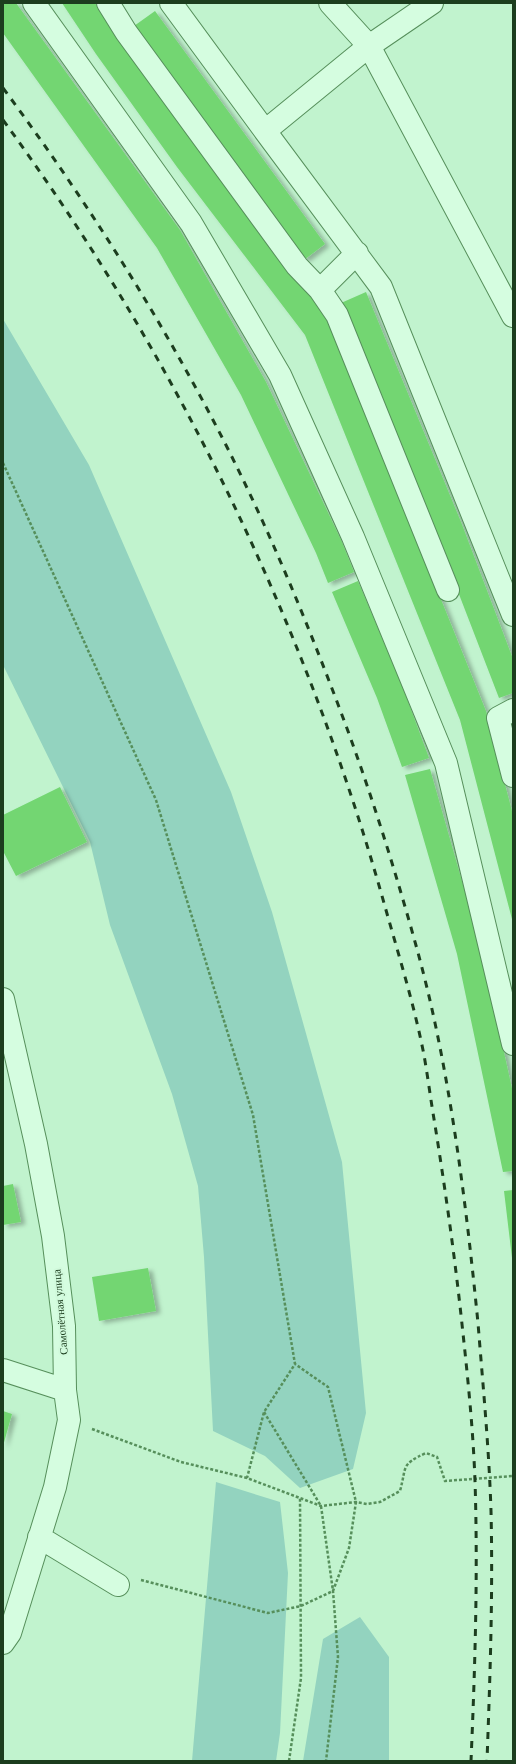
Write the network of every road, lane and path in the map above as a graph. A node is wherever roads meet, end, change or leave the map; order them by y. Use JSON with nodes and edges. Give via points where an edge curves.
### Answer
{"nodes":[{"id":1,"x":34,"y":3,"type":"edge"},
{"id":2,"x":108,"y":3,"type":"edge"},
{"id":3,"x":171,"y":3,"type":"edge"},
{"id":4,"x":330,"y":3,"type":"edge"},
{"id":5,"x":432,"y":3,"type":"edge"},
{"id":6,"x":369,"y":46,"type":"junction"},
{"id":7,"x":265,"y":131,"type":"junction"},
{"id":8,"x":357,"y":253,"type":"junction"},
{"id":9,"x":320,"y":290,"type":"junction"},
{"id":10,"x":513,"y":316,"type":"edge"},
{"id":11,"x":3,"y":464,"type":"edge"},
{"id":12,"x":448,"y":590,"type":"dead end"},
{"id":13,"x":513,"y":615,"type":"edge"},
{"id":14,"x":513,"y":710,"type":"edge"},
{"id":15,"x":513,"y":776,"type":"edge"},
{"id":16,"x":3,"y":999,"type":"edge"},
{"id":17,"x":513,"y":1044,"type":"edge"},
{"id":18,"x":295,"y":1364,"type":"junction"},
{"id":19,"x":3,"y":1370,"type":"edge"},
{"id":20,"x":65,"y":1390,"type":"junction"},
{"id":21,"x":264,"y":1412,"type":"junction"},
{"id":22,"x":69,"y":1420,"type":"junction"},
{"id":23,"x":513,"y":1476,"type":"edge"},
{"id":24,"x":247,"y":1478,"type":"junction"},
{"id":25,"x":300,"y":1497,"type":"junction"},
{"id":26,"x":356,"y":1502,"type":"junction"},
{"id":27,"x":321,"y":1506,"type":"junction"},
{"id":28,"x":39,"y":1537,"type":"junction"},
{"id":29,"x":118,"y":1585,"type":"joint"},
{"id":30,"x":333,"y":1591,"type":"junction"},
{"id":31,"x":301,"y":1606,"type":"junction"},
{"id":32,"x":3,"y":1643,"type":"edge"},
{"id":33,"x":289,"y":1761,"type":"edge"},
{"id":34,"x":326,"y":1761,"type":"edge"}],
"edges":[{"from":1,"to":17,"type":"street","via":[[191,223],[280,375],[353,537],[446,763]]},
{"from":2,"to":9,"type":"street","via":[[126,32],[297,266]]},
{"from":3,"to":7,"type":"street"},
{"from":4,"to":6,"type":"street"},
{"from":5,"to":6,"type":"street"},
{"from":6,"to":7,"type":"street"},
{"from":6,"to":10,"type":"street"},
{"from":7,"to":8,"type":"street"},
{"from":8,"to":9,"type":"street"},
{"from":8,"to":13,"type":"street","via":[[381,287]]},
{"from":9,"to":12,"type":"street","via":[[337,315]]},
{"from":11,"to":18,"type":"path","via":[[156,800],[253,1116]]},
{"from":14,"to":15,"type":"street","via":[[498,718]]},
{"from":16,"to":20,"type":"street","name":"Самолётная улица","via":[[36,1144],[53,1236],[64,1326]]},
{"from":18,"to":21,"type":"path"},
{"from":18,"to":26,"type":"path","via":[[328,1387]]},
{"from":19,"to":20,"type":"street"},
{"from":20,"to":22,"type":"street","name":"Самолётная улица"},
{"from":21,"to":24,"type":"path"},
{"from":21,"to":27,"type":"path"},
{"from":22,"to":24,"type":"path","via":[[181,1462]]},
{"from":22,"to":28,"type":"street","name":"Самолётная улица","via":[[55,1487]]},
{"from":23,"to":26,"type":"path","via":[[445,1481],[437,1457],[426,1453],[410,1461],[403,1475],[400,1491],[380,1502]]},
{"from":24,"to":25,"type":"path"},
{"from":25,"to":27,"type":"path"},
{"from":25,"to":31,"type":"path"},
{"from":26,"to":27,"type":"path"},
{"from":26,"to":30,"type":"path","via":[[349,1548]]},
{"from":27,"to":30,"type":"path"},
{"from":28,"to":29,"type":"street"},
{"from":28,"to":32,"type":"street","name":"Самолётная улица","via":[[10,1633]]},
{"from":29,"to":31,"type":"path","via":[[134,1578],[268,1613]]},
{"from":30,"to":31,"type":"path"},
{"from":30,"to":34,"type":"path","via":[[338,1657]]},
{"from":31,"to":33,"type":"path","via":[[301,1678]]}]}
